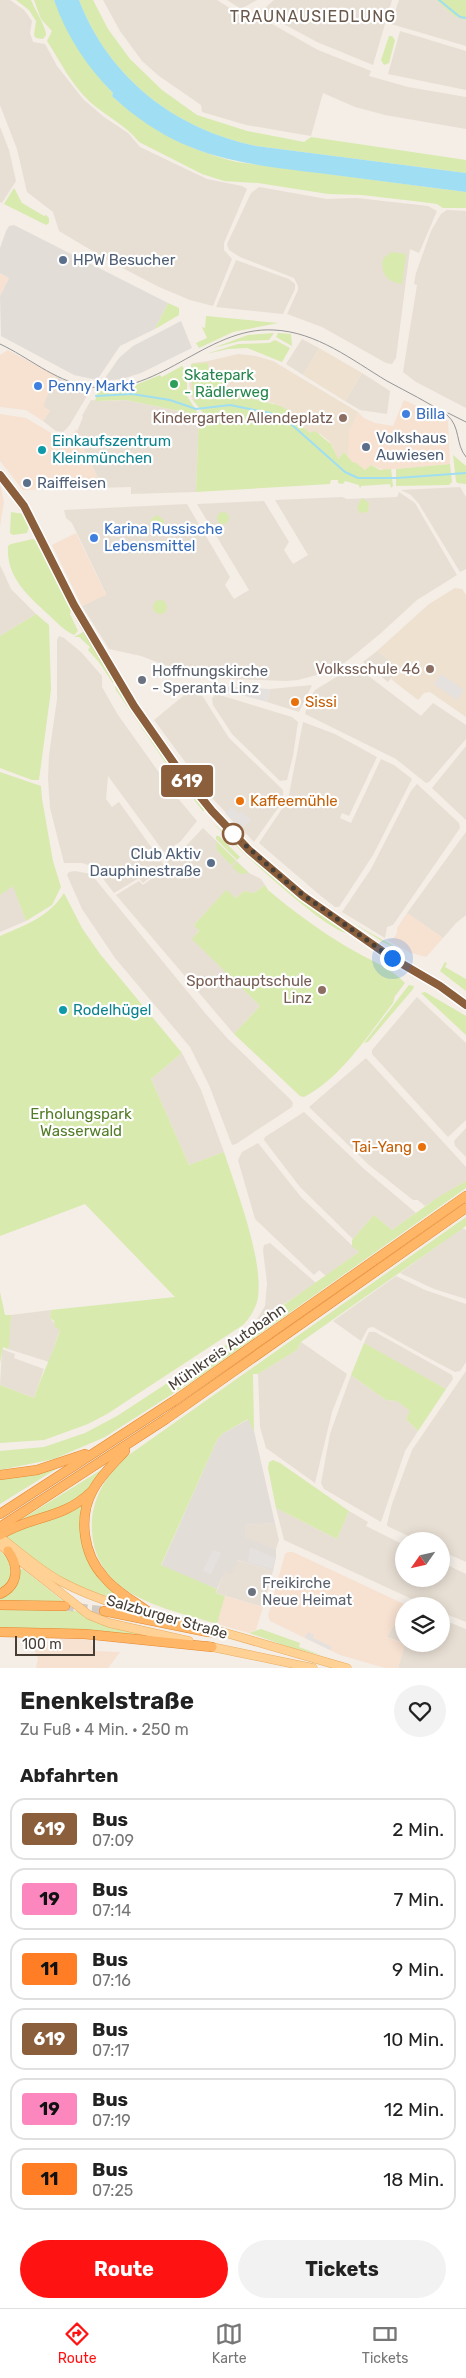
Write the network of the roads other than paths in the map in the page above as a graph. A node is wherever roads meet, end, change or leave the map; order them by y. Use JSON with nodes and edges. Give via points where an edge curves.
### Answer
{"nodes":[{"id":1,"x":0,"y":475,"type":"edge"},
{"id":2,"x":466,"y":1005,"type":"edge"},
{"id":3,"x":466,"y":1196,"type":"edge"},
{"id":4,"x":466,"y":1208,"type":"edge"},
{"id":5,"x":124,"y":1435,"type":"junction"},
{"id":6,"x":134,"y":1441,"type":"junction"},
{"id":7,"x":85,"y":1454,"type":"junction"},
{"id":8,"x":0,"y":1476,"type":"edge"},
{"id":9,"x":93,"y":1490,"type":"junction"},
{"id":10,"x":0,"y":1509,"type":"edge"},
{"id":11,"x":0,"y":1514,"type":"edge"},
{"id":12,"x":0,"y":1527,"type":"edge"},
{"id":13,"x":0,"y":1536,"type":"edge"},
{"id":14,"x":6,"y":1548,"type":"edge"},
{"id":15,"x":0,"y":1594,"type":"edge"},
{"id":16,"x":0,"y":1605,"type":"edge"},
{"id":17,"x":65,"y":1606,"type":"tunnel mouth"},
{"id":18,"x":104,"y":1611,"type":"tunnel mouth"},
{"id":19,"x":150,"y":1613,"type":"junction"},
{"id":20,"x":0,"y":1632,"type":"edge"},
{"id":21,"x":224,"y":1633,"type":"junction"},
{"id":22,"x":212,"y":1647,"type":"junction"},
{"id":23,"x":313,"y":1668,"type":"edge"},
{"id":24,"x":348,"y":1668,"type":"edge"}],
"edges":[{"from":1,"to":2,"type":"main road","via":[[24,506],[74,605],[134,706],[212,811],[249,850],[303,896]]},
{"from":3,"to":5,"type":"highway","name":"Mühlkreis Autobahn"},
{"from":4,"to":6,"type":"highway","name":"Mühlkreis Autobahn"},
{"from":5,"to":7,"type":"highway"},
{"from":5,"to":11,"type":"highway","name":"Mühlkreis Autobahn"},
{"from":6,"to":9,"type":"highway"},
{"from":6,"to":12,"type":"highway","name":"Mühlkreis Autobahn"},
{"from":7,"to":8,"type":"highway","via":[[37,1470]]},
{"from":7,"to":10,"type":"highway"},
{"from":9,"to":13,"type":"highway","via":[[64,1512],[18,1525]]},
{"from":9,"to":19,"type":"highway","via":[[84,1524],[91,1558],[112,1585]]},
{"from":13,"to":14,"type":"main road","name":"Salzburger Straße"},
{"from":14,"to":15,"type":"highway","via":[[14,1561],[16,1575],[10,1587]]},
{"from":14,"to":19,"type":"main road","name":"Salzburger Straße","via":[[76,1589]]},
{"from":14,"to":22,"type":"main road","name":"Salzburger Straße","via":[[96,1618]]},
{"from":16,"to":17,"type":"highway"},
{"from":18,"to":21,"type":"highway"},
{"from":19,"to":21,"type":"main road","name":"Salzburger Straße"},
{"from":20,"to":22,"type":"highway","via":[[93,1634]]},
{"from":21,"to":24,"type":"main road","name":"Salzburger Straße"},
{"from":22,"to":23,"type":"main road","name":"Salzburger Straße"}]}
